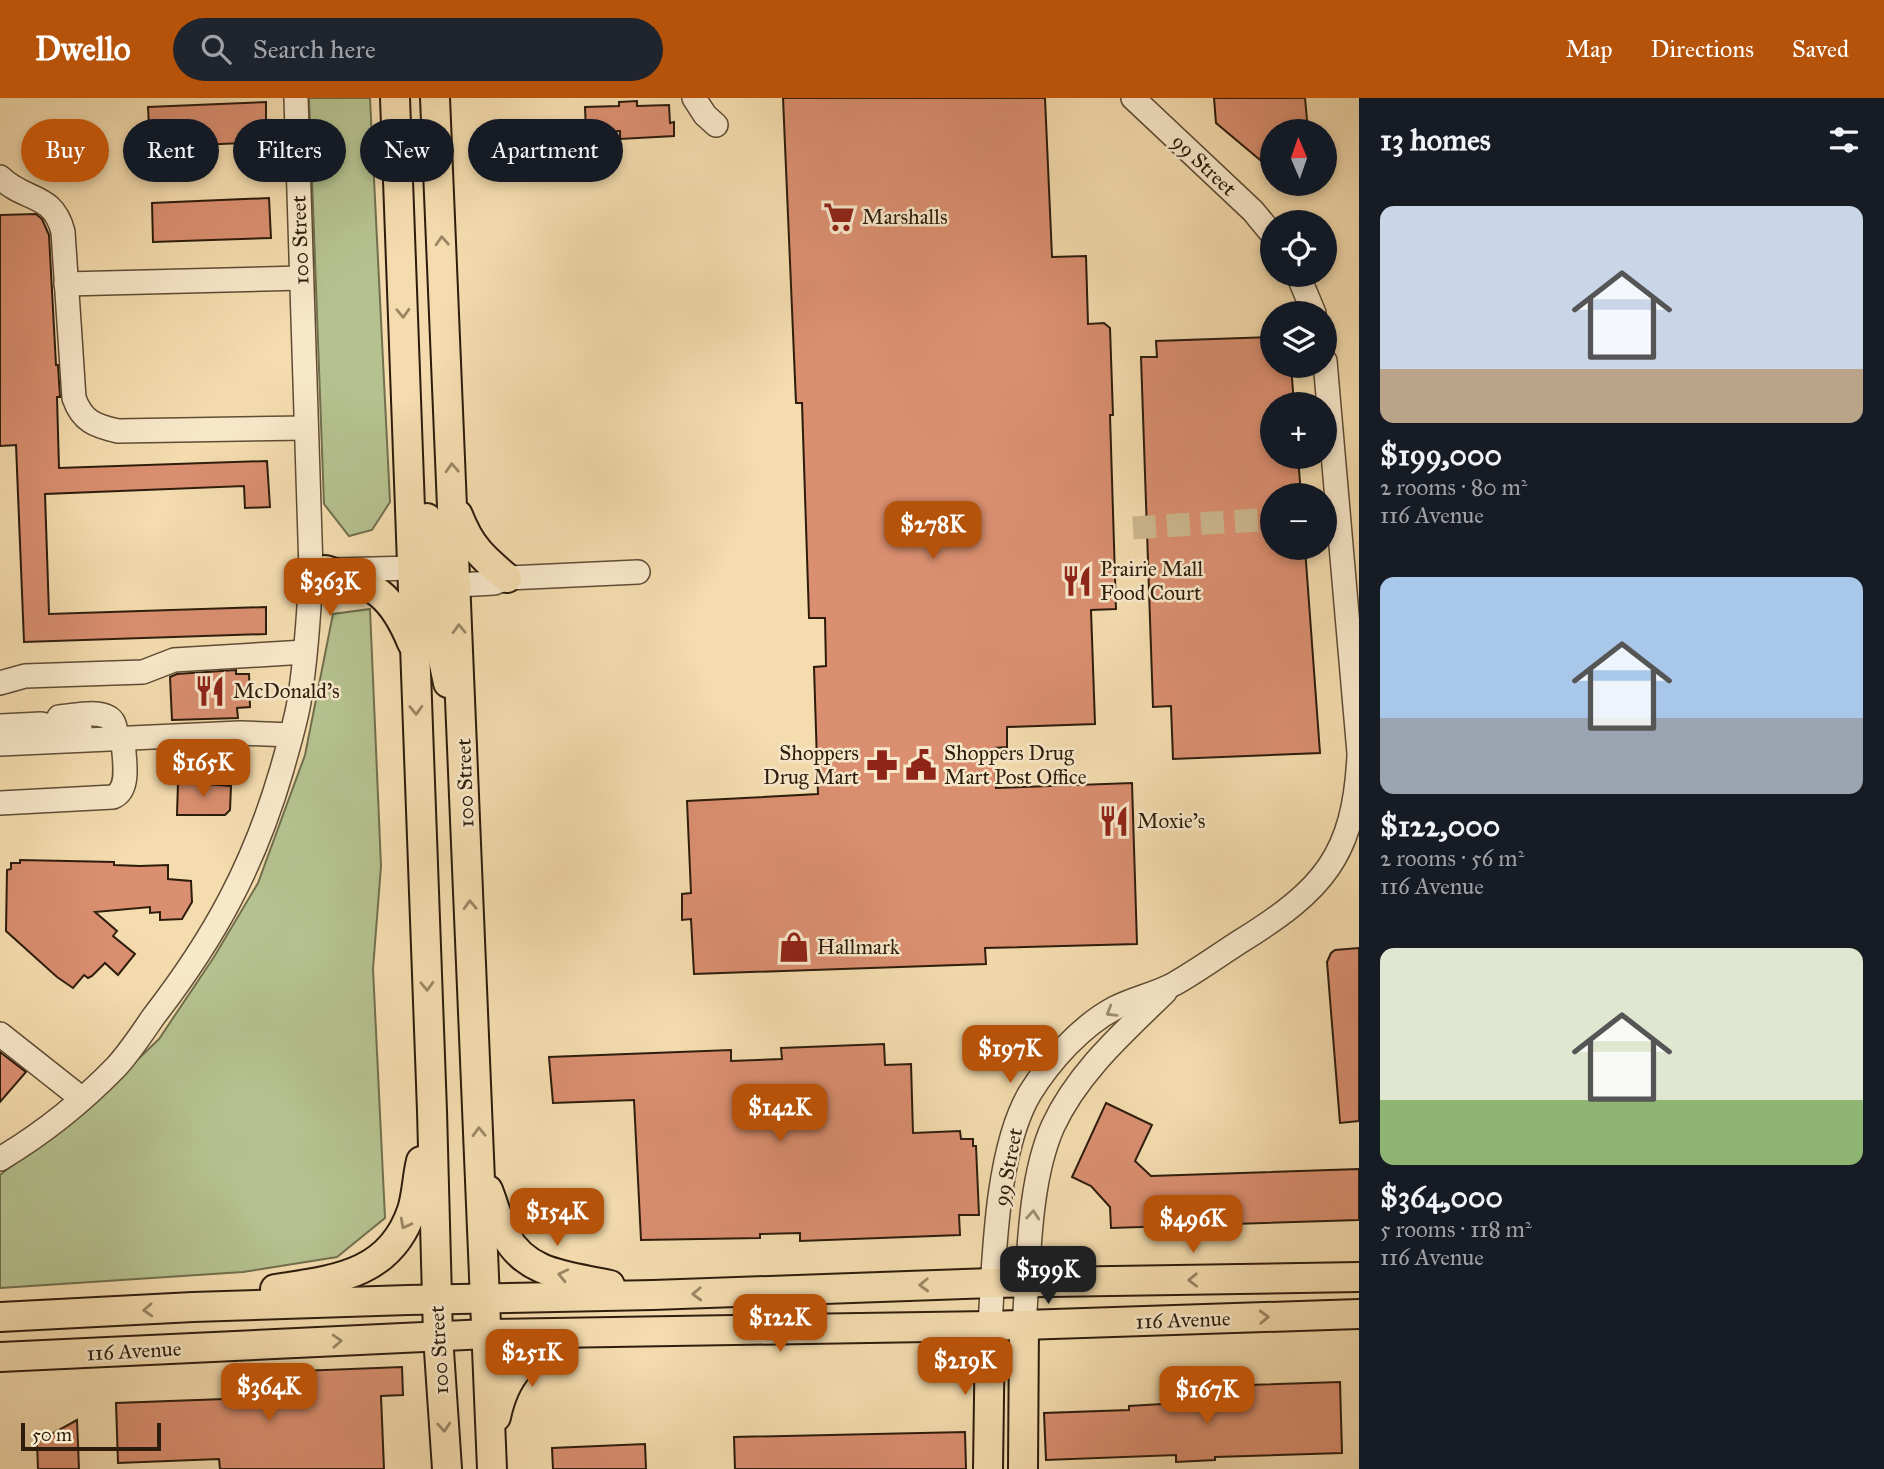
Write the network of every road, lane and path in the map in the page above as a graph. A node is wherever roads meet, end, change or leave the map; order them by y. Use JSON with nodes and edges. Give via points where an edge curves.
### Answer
{"nodes":[{"id":1,"x":296,"y":98,"type":"edge"},
{"id":2,"x":395,"y":98,"type":"edge"},
{"id":3,"x":435,"y":98,"type":"edge"},
{"id":4,"x":694,"y":98,"type":"edge"},
{"id":5,"x":1133,"y":98,"type":"edge"},
{"id":6,"x":716,"y":125,"type":"dead end"},
{"id":7,"x":0,"y":177,"type":"edge"},
{"id":8,"x":1260,"y":219,"type":"edge"},
{"id":9,"x":301,"y":278,"type":"junction"},
{"id":10,"x":66,"y":284,"type":"junction"},
{"id":11,"x":1326,"y":378,"type":"edge"},
{"id":12,"x":405,"y":387,"type":"junction"},
{"id":13,"x":306,"y":428,"type":"junction"},
{"id":14,"x":1330,"y":483,"type":"edge"},
{"id":15,"x":454,"y":503,"type":"junction"},
{"id":16,"x":1337,"y":560,"type":"edge"},
{"id":17,"x":412,"y":568,"type":"junction"},
{"id":18,"x":318,"y":570,"type":"junction"},
{"id":19,"x":638,"y":572,"type":"dead end"},
{"id":20,"x":507,"y":578,"type":"junction"},
{"id":21,"x":457,"y":585,"type":"junction"},
{"id":22,"x":413,"y":647,"type":"junction"},
{"id":23,"x":305,"y":652,"type":"junction"},
{"id":24,"x":0,"y":683,"type":"edge"},
{"id":25,"x":0,"y":726,"type":"edge"},
{"id":26,"x":119,"y":733,"type":"junction"},
{"id":27,"x":291,"y":735,"type":"junction"},
{"id":28,"x":0,"y":744,"type":"edge"},
{"id":29,"x":463,"y":747,"type":"junction"},
{"id":30,"x":1359,"y":755,"type":"edge"},
{"id":31,"x":0,"y":803,"type":"edge"},
{"id":32,"x":1173,"y":984,"type":"junction"},
{"id":33,"x":0,"y":1034,"type":"edge"},
{"id":34,"x":82,"y":1098,"type":"junction"},
{"id":35,"x":432,"y":1111,"type":"junction"},
{"id":36,"x":0,"y":1159,"type":"edge"},
{"id":37,"x":481,"y":1172,"type":"junction"},
{"id":38,"x":1359,"y":1277,"type":"edge"},
{"id":39,"x":992,"y":1283,"type":"junction"},
{"id":40,"x":1027,"y":1283,"type":"junction"},
{"id":41,"x":653,"y":1295,"type":"junction"},
{"id":42,"x":485,"y":1298,"type":"junction"},
{"id":43,"x":436,"y":1299,"type":"junction"},
{"id":44,"x":193,"y":1307,"type":"junction"},
{"id":45,"x":1359,"y":1314,"type":"edge"},
{"id":46,"x":0,"y":1317,"type":"edge"},
{"id":47,"x":1024,"y":1325,"type":"junction"},
{"id":48,"x":990,"y":1326,"type":"junction"},
{"id":49,"x":569,"y":1333,"type":"junction"},
{"id":50,"x":487,"y":1334,"type":"junction"},
{"id":51,"x":438,"y":1336,"type":"junction"},
{"id":52,"x":0,"y":1357,"type":"edge"},
{"id":53,"x":491,"y":1440,"type":"junction"},
{"id":54,"x":447,"y":1469,"type":"edge"},
{"id":55,"x":492,"y":1469,"type":"edge"},
{"id":56,"x":988,"y":1469,"type":"edge"},
{"id":57,"x":1023,"y":1469,"type":"edge"}],
"edges":[{"from":1,"to":9,"type":"street","name":"100 Street"},
{"from":2,"to":12,"type":"main road","name":"100 Street","one_way":true},
{"from":15,"to":3,"type":"main road","name":"100 Street","one_way":true},
{"from":4,"to":6,"type":"street"},
{"from":5,"to":8,"type":"street","name":"99 Street"},
{"from":7,"to":10,"type":"street","via":[[21,193],[45,202],[59,217]]},
{"from":9,"to":10,"type":"street"},
{"from":9,"to":13,"type":"street","name":"100 Street"},
{"from":10,"to":13,"type":"street","via":[[74,398],[91,424],[118,431]]},
{"from":11,"to":14,"type":"street","name":"99 Street"},
{"from":12,"to":17,"type":"main road","name":"100 Street"},
{"from":12,"to":21,"type":"main road","via":[[430,549]]},
{"from":13,"to":18,"type":"street","name":"100 Street"},
{"from":15,"to":20,"type":"main road","via":[[467,538]]},
{"from":15,"to":21,"type":"main road","name":"100 Street"},
{"from":16,"to":30,"type":"street","name":"99 Street"},
{"from":17,"to":18,"type":"street"},
{"from":17,"to":22,"type":"main road","name":"100 Street"},
{"from":17,"to":29,"type":"main road","via":[[429,594]]},
{"from":18,"to":22,"type":"main road","via":[[375,589],[406,628]]},
{"from":18,"to":23,"type":"street","name":"100 Street"},
{"from":19,"to":20,"type":"street"},
{"from":20,"to":21,"type":"street"},
{"from":29,"to":21,"type":"main road","name":"100 Street","one_way":true},
{"from":22,"to":35,"type":"main road","name":"100 Street","one_way":true},
{"from":23,"to":24,"type":"street","via":[[174,660],[143,671],[25,676]]},
{"from":23,"to":27,"type":"street","name":"100 Street"},
{"from":25,"to":26,"type":"street","via":[[41,724]]},
{"from":26,"to":27,"type":"street"},
{"from":26,"to":28,"type":"street"},
{"from":26,"to":31,"type":"street","via":[[125,786],[121,794]]},
{"from":27,"to":34,"type":"street","name":"100 Street","via":[[254,852],[221,919],[188,972],[117,1066]]},
{"from":37,"to":29,"type":"main road","name":"100 Street","one_way":true},
{"from":30,"to":32,"type":"street","name":"99 Street","via":[[1349,822],[1336,858],[1322,878],[1277,919]]},
{"from":32,"to":39,"type":"street","name":"99 Street","one_way":true,"via":[[1115,1008],[1094,1023],[1071,1043],[1030,1094],[1009,1150]]},
{"from":40,"to":32,"type":"street","name":"99 Street","one_way":true,"via":[[1035,1192],[1054,1125],[1112,1041]]},
{"from":33,"to":34,"type":"street"},
{"from":34,"to":36,"type":"street","name":"100 Street","via":[[31,1141]]},
{"from":35,"to":43,"type":"main road","name":"100 Street"},
{"from":35,"to":44,"type":"main road","one_way":true,"via":[[412,1209],[383,1255],[348,1277]]},
{"from":41,"to":37,"type":"main road","one_way":true,"via":[[525,1261],[505,1235]]},
{"from":37,"to":42,"type":"main road","name":"100 Street"},
{"from":38,"to":40,"type":"main road","name":"116 Avenue","one_way":true},
{"from":39,"to":40,"type":"main road","name":"116 Avenue"},
{"from":39,"to":41,"type":"main road","name":"116 Avenue","one_way":true},
{"from":39,"to":48,"type":"street","name":"99 Street"},
{"from":40,"to":47,"type":"street","name":"99 Street"},
{"from":41,"to":42,"type":"main road","name":"116 Avenue"},
{"from":42,"to":43,"type":"main road","name":"116 Avenue"},
{"from":42,"to":50,"type":"main road","name":"100 Street"},
{"from":43,"to":44,"type":"main road","name":"116 Avenue"},
{"from":43,"to":51,"type":"main road","name":"100 Street"},
{"from":44,"to":46,"type":"main road","name":"116 Avenue","one_way":true},
{"from":47,"to":45,"type":"main road","name":"116 Avenue","one_way":true},
{"from":47,"to":48,"type":"main road","name":"116 Avenue"},
{"from":47,"to":57,"type":"main road","name":"99 Street"},
{"from":48,"to":49,"type":"main road","name":"116 Avenue"},
{"from":48,"to":56,"type":"main road","name":"99 Street"},
{"from":49,"to":50,"type":"main road","name":"116 Avenue"},
{"from":49,"to":53,"type":"main road","via":[[540,1347],[508,1381]]},
{"from":50,"to":51,"type":"main road","name":"116 Avenue"},
{"from":50,"to":53,"type":"main road","name":"100 Street"},
{"from":52,"to":51,"type":"main road","name":"116 Avenue","one_way":true},
{"from":51,"to":54,"type":"main road","name":"100 Street","one_way":true},
{"from":53,"to":55,"type":"main road","name":"100 Street"}]}
